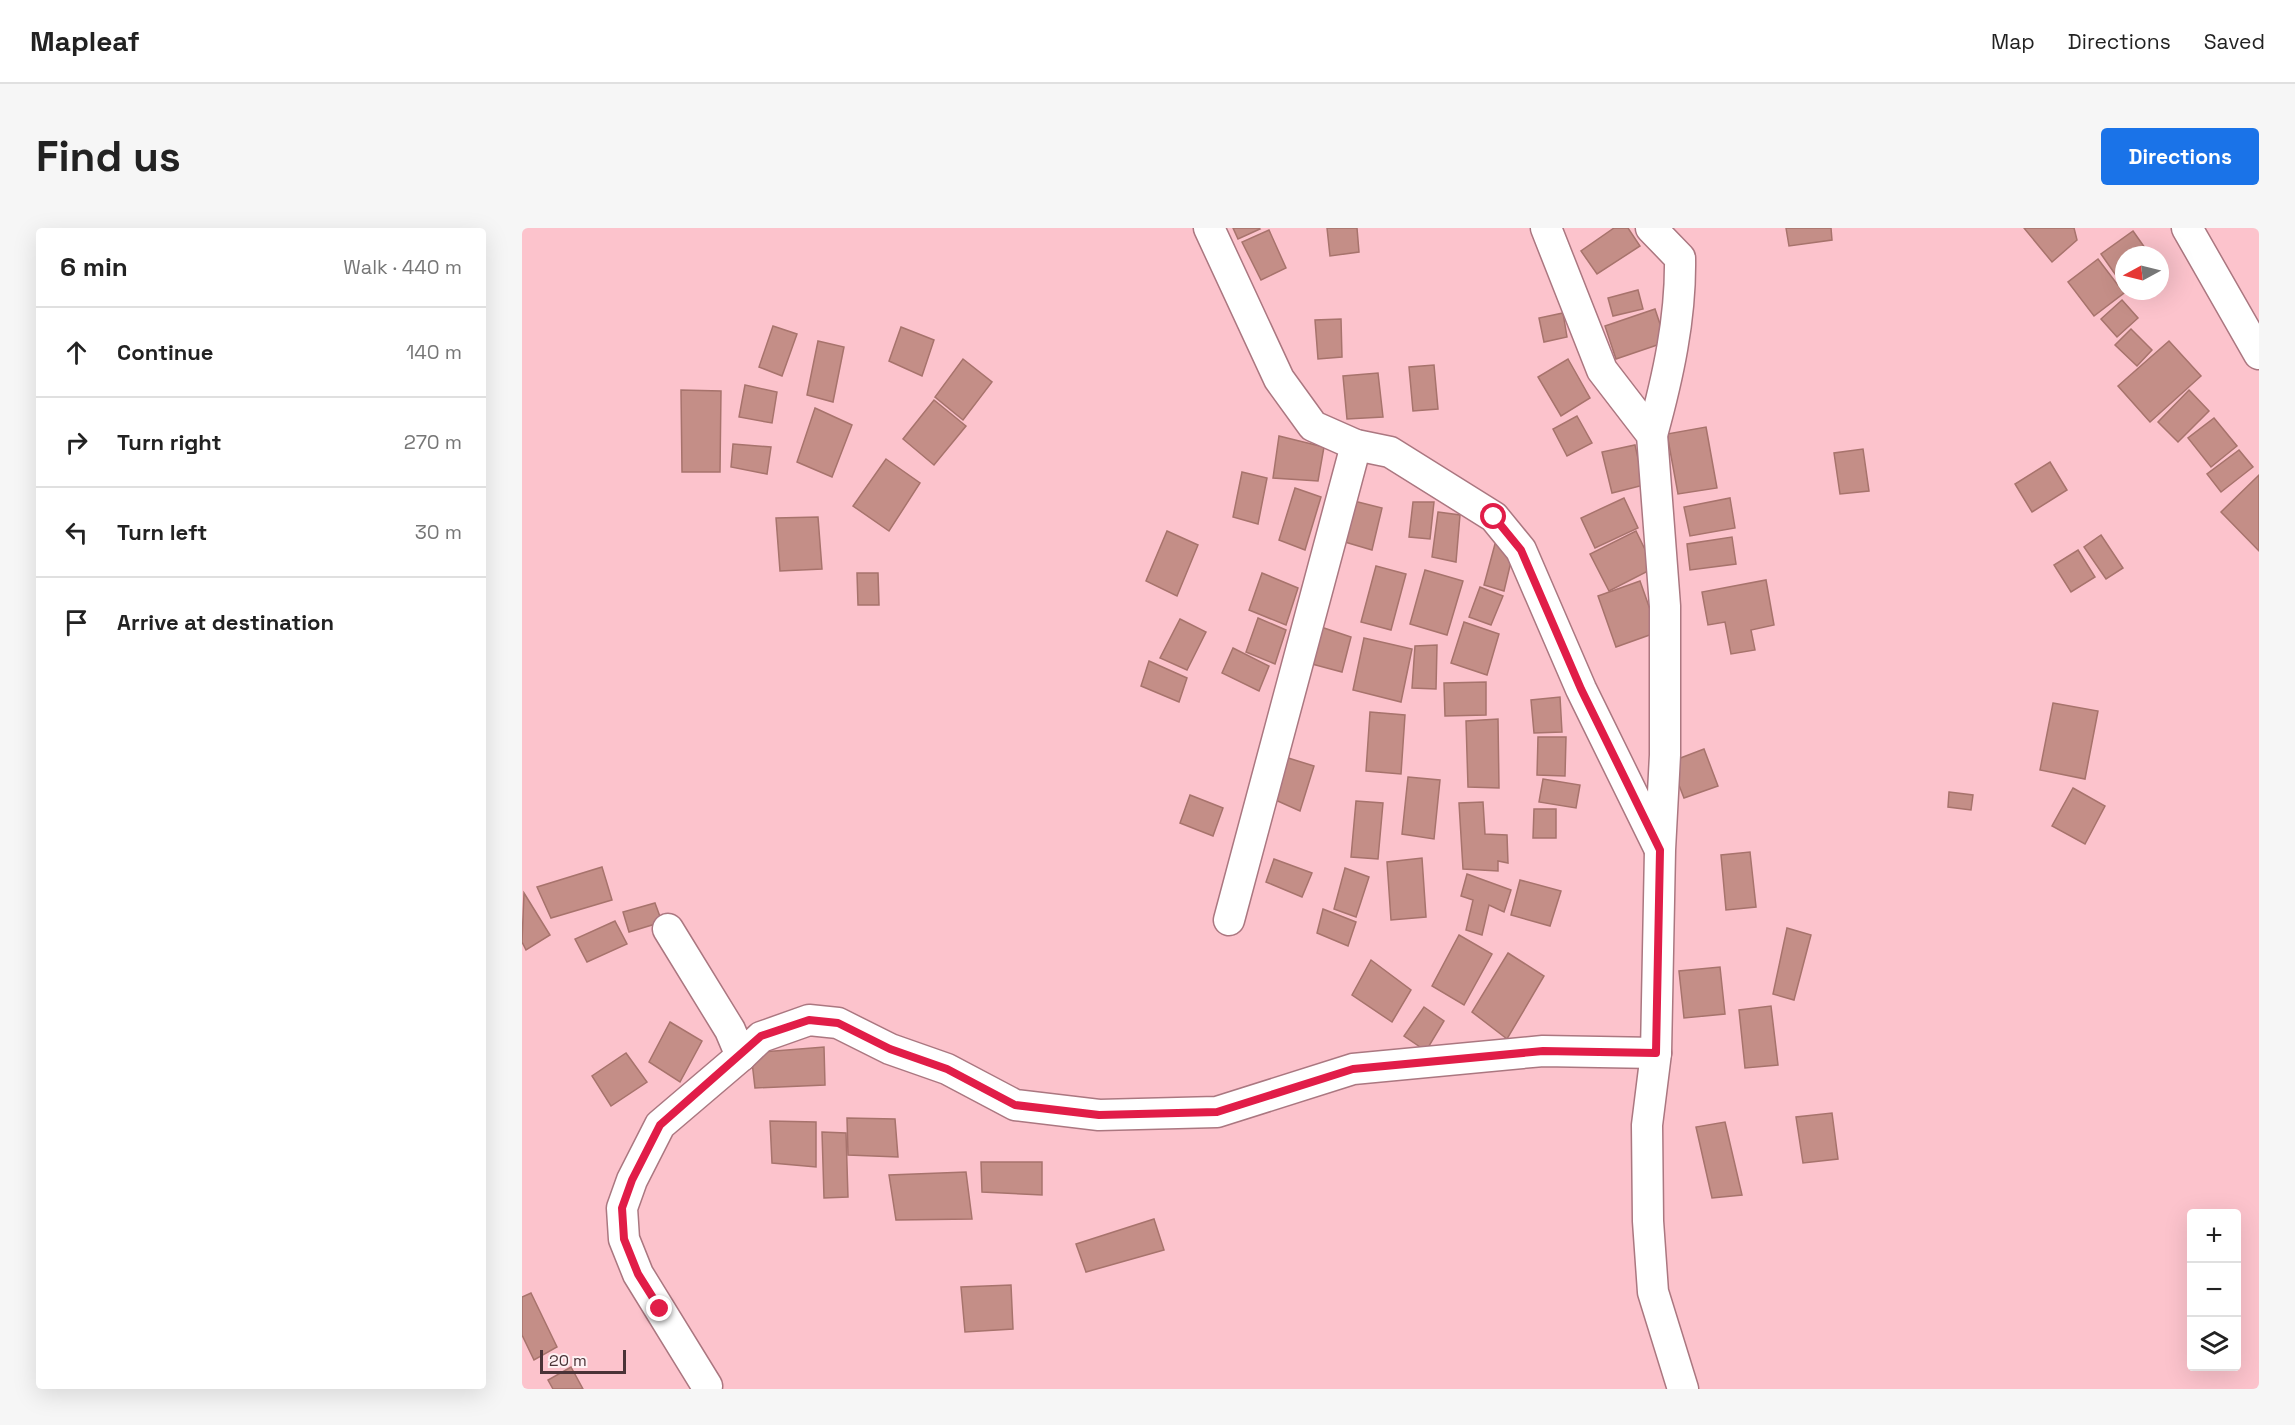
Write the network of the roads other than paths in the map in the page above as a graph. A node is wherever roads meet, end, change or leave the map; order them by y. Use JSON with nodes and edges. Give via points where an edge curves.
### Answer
{"nodes":[{"id":1,"x":1209,"y":228,"type":"edge"},
{"id":2,"x":1546,"y":228,"type":"edge"},
{"id":3,"x":1651,"y":228,"type":"edge"},
{"id":4,"x":2187,"y":228,"type":"edge"},
{"id":5,"x":2259,"y":354,"type":"edge"},
{"id":6,"x":1652,"y":435,"type":"junction"},
{"id":7,"x":1356,"y":445,"type":"junction"},
{"id":8,"x":1660,"y":850,"type":"junction"},
{"id":9,"x":1229,"y":920,"type":"dead end"},
{"id":10,"x":668,"y":929,"type":"dead end"},
{"id":11,"x":1656,"y":1053,"type":"junction"},
{"id":12,"x":741,"y":1056,"type":"junction"},
{"id":13,"x":707,"y":1386,"type":"dead end"},
{"id":14,"x":1683,"y":1389,"type":"edge"}],
"edges":[{"from":1,"to":7,"type":"street","via":[[1279,379],[1313,426]]},
{"from":2,"to":6,"type":"street","via":[[1602,370]]},
{"from":3,"to":6,"type":"street","via":[[1680,258],[1680,292],[1667,383]]},
{"from":4,"to":5,"type":"street"},
{"from":6,"to":8,"type":"street","via":[[1665,606],[1665,755]]},
{"from":7,"to":8,"type":"street","via":[[1390,452],[1494,517],[1521,550],[1581,689]]},
{"from":7,"to":9,"type":"street"},
{"from":8,"to":11,"type":"street"},
{"from":10,"to":12,"type":"street","via":[[730,1030]]},
{"from":11,"to":12,"type":"street","via":[[1543,1051],[1353,1069],[1217,1112],[1099,1115],[1015,1105],[947,1069],[890,1049],[838,1023],[809,1020],[761,1036]]},
{"from":11,"to":14,"type":"street","via":[[1646,1165],[1653,1292]]},
{"from":12,"to":13,"type":"street","via":[[660,1125],[622,1208],[624,1239],[638,1274]]}]}
